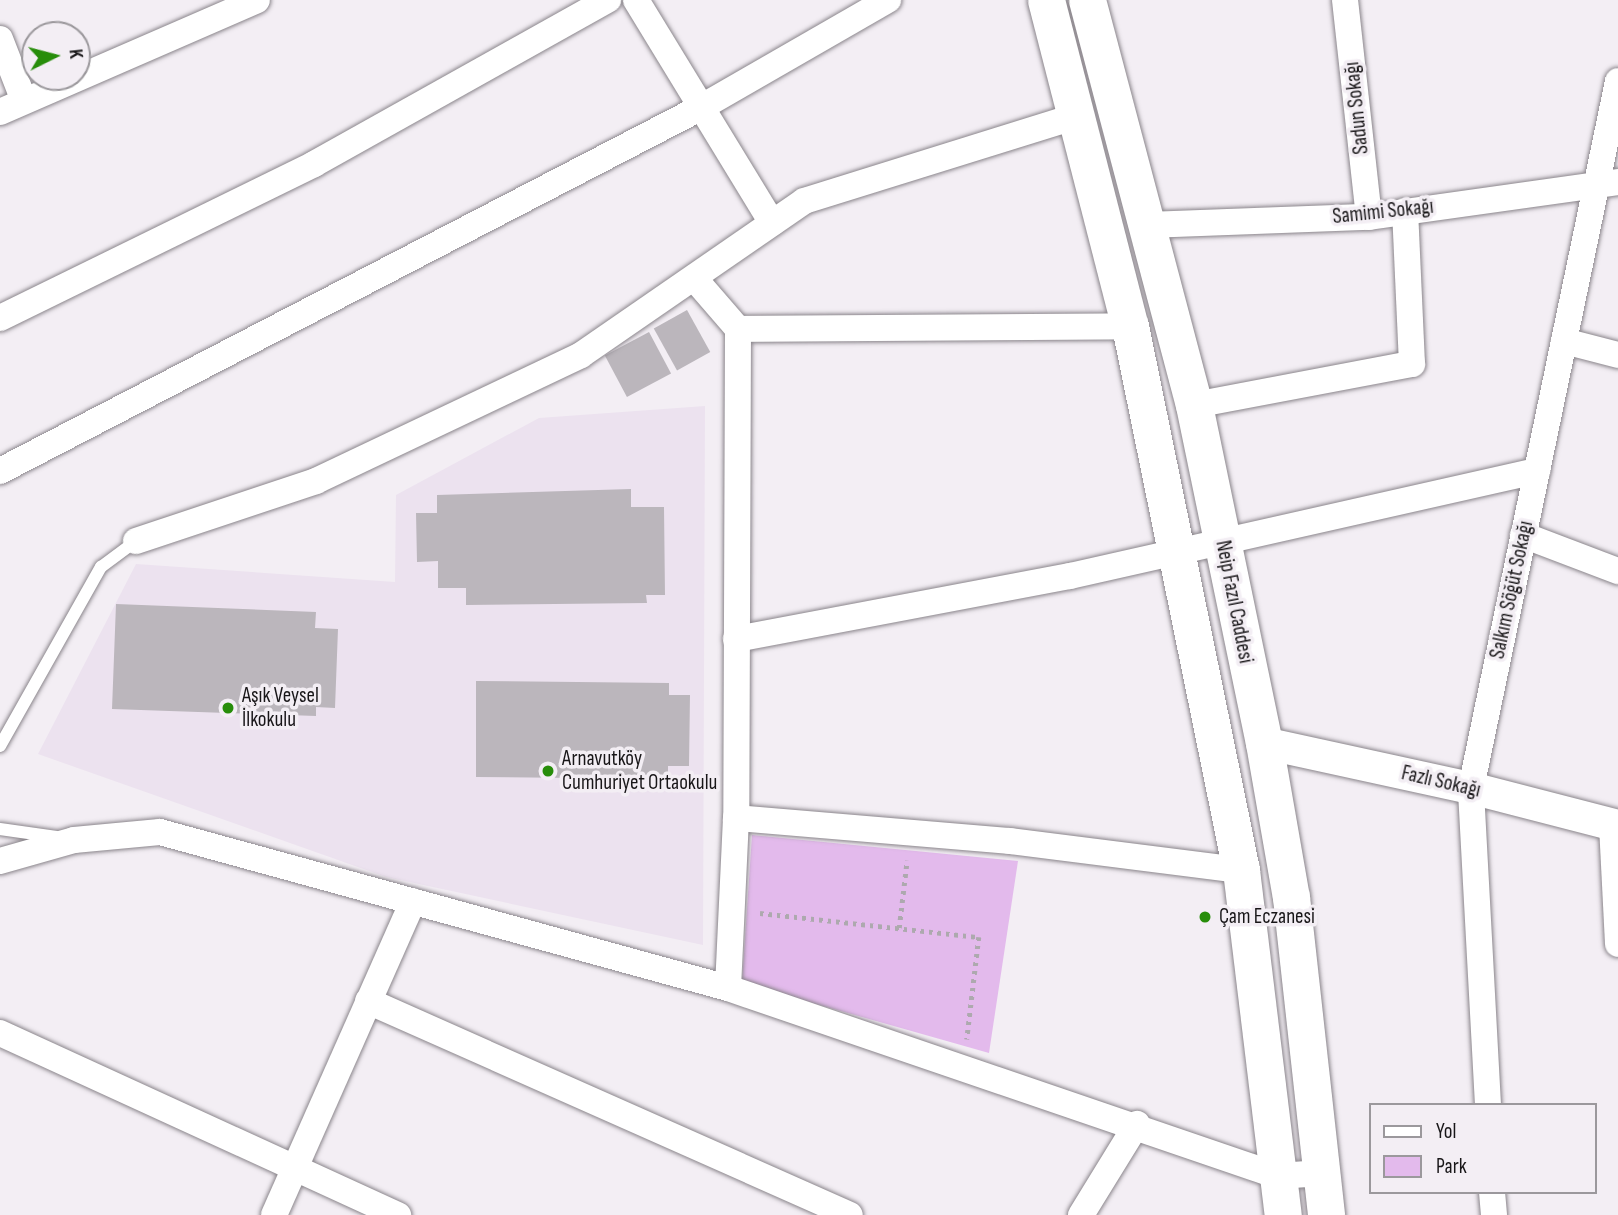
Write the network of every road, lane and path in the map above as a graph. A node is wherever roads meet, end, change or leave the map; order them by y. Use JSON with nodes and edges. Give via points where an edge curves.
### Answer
{"nodes":[{"id":1,"x":257,"y":0,"type":"edge"},
{"id":2,"x":608,"y":0,"type":"edge"},
{"id":3,"x":636,"y":0,"type":"edge"},
{"id":4,"x":887,"y":0,"type":"edge"},
{"id":5,"x":1046,"y":0,"type":"edge"},
{"id":6,"x":1087,"y":0,"type":"edge"},
{"id":7,"x":1345,"y":0,"type":"edge"},
{"id":8,"x":0,"y":39,"type":"edge"},
{"id":9,"x":1618,"y":81,"type":"edge"},
{"id":10,"x":24,"y":101,"type":"junction"},
{"id":11,"x":700,"y":108,"type":"junction"},
{"id":12,"x":0,"y":112,"type":"edge"},
{"id":13,"x":1073,"y":117,"type":"junction"},
{"id":14,"x":1608,"y":182,"type":"edge"},
{"id":15,"x":1405,"y":211,"type":"junction"},
{"id":16,"x":1368,"y":217,"type":"junction"},
{"id":17,"x":772,"y":223,"type":"junction"},
{"id":18,"x":1147,"y":225,"type":"junction"},
{"id":19,"x":694,"y":278,"type":"junction"},
{"id":20,"x":0,"y":318,"type":"edge"},
{"id":21,"x":1130,"y":326,"type":"junction"},
{"id":22,"x":738,"y":329,"type":"junction"},
{"id":23,"x":1564,"y":341,"type":"junction"},
{"id":24,"x":1618,"y":355,"type":"edge"},
{"id":25,"x":1194,"y":404,"type":"junction"},
{"id":26,"x":0,"y":471,"type":"edge"},
{"id":27,"x":1537,"y":471,"type":"junction"},
{"id":28,"x":1524,"y":535,"type":"junction"},
{"id":29,"x":1221,"y":539,"type":"junction"},
{"id":30,"x":136,"y":541,"type":"joint"},
{"id":31,"x":1177,"y":550,"type":"junction"},
{"id":32,"x":1618,"y":571,"type":"edge"},
{"id":33,"x":736,"y":639,"type":"junction"},
{"id":34,"x":1264,"y":743,"type":"junction"},
{"id":35,"x":0,"y":746,"type":"edge"},
{"id":36,"x":1471,"y":788,"type":"junction"},
{"id":37,"x":736,"y":818,"type":"junction"},
{"id":38,"x":1615,"y":826,"type":"edge"},
{"id":39,"x":0,"y":829,"type":"edge"},
{"id":40,"x":910,"y":833,"type":"junction"},
{"id":41,"x":74,"y":840,"type":"junction"},
{"id":42,"x":0,"y":861,"type":"edge"},
{"id":43,"x":1241,"y":870,"type":"junction"},
{"id":44,"x":413,"y":901,"type":"junction"},
{"id":45,"x":732,"y":910,"type":"junction"},
{"id":46,"x":900,"y":928,"type":"junction"},
{"id":47,"x":1618,"y":944,"type":"edge"},
{"id":48,"x":728,"y":988,"type":"junction"},
{"id":49,"x":368,"y":1002,"type":"junction"},
{"id":50,"x":0,"y":1033,"type":"edge"},
{"id":51,"x":963,"y":1066,"type":"junction"},
{"id":52,"x":1488,"y":1103,"type":"edge"},
{"id":53,"x":1137,"y":1124,"type":"junction"},
{"id":54,"x":295,"y":1168,"type":"junction"},
{"id":55,"x":1322,"y":1173,"type":"junction"},
{"id":56,"x":1278,"y":1175,"type":"junction"},
{"id":57,"x":1492,"y":1194,"type":"edge"},
{"id":58,"x":274,"y":1215,"type":"edge"},
{"id":59,"x":397,"y":1215,"type":"edge"},
{"id":60,"x":850,"y":1215,"type":"edge"},
{"id":61,"x":1081,"y":1215,"type":"edge"},
{"id":62,"x":1283,"y":1215,"type":"edge"},
{"id":63,"x":1326,"y":1215,"type":"edge"},
{"id":64,"x":1494,"y":1215,"type":"edge"}],
"edges":[{"from":1,"to":10,"type":"street"},
{"from":2,"to":20,"type":"street","via":[[314,164]]},
{"from":3,"to":11,"type":"street"},
{"from":4,"to":11,"type":"street"},
{"from":5,"to":13,"type":"main road"},
{"from":6,"to":18,"type":"main road","name":"Neip Fazıl Caddesi"},
{"from":7,"to":16,"type":"street","name":"Sadun Sokağı"},
{"from":8,"to":10,"type":"street"},
{"from":9,"to":14,"type":"street","name":"Salkım Söğüt Sokağı"},
{"from":10,"to":12,"type":"street"},
{"from":11,"to":17,"type":"street"},
{"from":11,"to":26,"type":"street"},
{"from":13,"to":17,"type":"street","via":[[804,201]]},
{"from":13,"to":21,"type":"main road"},
{"from":14,"to":15,"type":"street","name":"Samimi Sokağı"},
{"from":14,"to":23,"type":"street","name":"Salkım Söğüt Sokağı"},
{"from":15,"to":16,"type":"street","name":"Samimi Sokağı"},
{"from":15,"to":25,"type":"street","via":[[1412,364]]},
{"from":16,"to":18,"type":"street","name":"Samimi Sokağı"},
{"from":17,"to":19,"type":"street"},
{"from":18,"to":25,"type":"main road","name":"Neip Fazıl Caddesi"},
{"from":19,"to":22,"type":"street"},
{"from":19,"to":30,"type":"street","via":[[581,355],[341,469]]},
{"from":21,"to":22,"type":"street"},
{"from":21,"to":31,"type":"main road"},
{"from":22,"to":33,"type":"street"},
{"from":23,"to":24,"type":"street"},
{"from":23,"to":27,"type":"street","name":"Salkım Söğüt Sokağı"},
{"from":25,"to":29,"type":"main road","name":"Neip Fazıl Caddesi"},
{"from":27,"to":28,"type":"street","name":"Salkım Söğüt Sokağı"},
{"from":27,"to":29,"type":"street"},
{"from":28,"to":32,"type":"street"},
{"from":28,"to":36,"type":"street","name":"Salkım Söğüt Sokağı"},
{"from":29,"to":31,"type":"street"},
{"from":29,"to":34,"type":"main road","name":"Neip Fazıl Caddesi"},
{"from":30,"to":35,"type":"lane","via":[[101,567]]},
{"from":31,"to":33,"type":"street","via":[[1070,576]]},
{"from":31,"to":43,"type":"main road"},
{"from":33,"to":37,"type":"street"},
{"from":34,"to":36,"type":"street","name":"Fazlı Sokağı"},
{"from":34,"to":55,"type":"main road","name":"Neip Fazıl Caddesi","via":[[1291,897]]},
{"from":36,"to":38,"type":"street","name":"Fazlı Sokağı"},
{"from":36,"to":52,"type":"street","name":"Salkım Söğüt Sokağı"},
{"from":37,"to":40,"type":"street"},
{"from":37,"to":45,"type":"street"},
{"from":38,"to":47,"type":"street"},
{"from":39,"to":41,"type":"lane"},
{"from":40,"to":43,"type":"street"},
{"from":40,"to":46,"type":"path"},
{"from":41,"to":42,"type":"street"},
{"from":41,"to":44,"type":"street","via":[[160,832]]},
{"from":43,"to":56,"type":"main road"},
{"from":44,"to":48,"type":"street"},
{"from":44,"to":49,"type":"street"},
{"from":45,"to":46,"type":"path"},
{"from":45,"to":48,"type":"street"},
{"from":46,"to":51,"type":"path","via":[[979,937]]},
{"from":48,"to":51,"type":"street"},
{"from":49,"to":54,"type":"street"},
{"from":49,"to":60,"type":"street"},
{"from":50,"to":54,"type":"street"},
{"from":51,"to":53,"type":"street"},
{"from":53,"to":56,"type":"street"},
{"from":53,"to":61,"type":"street"},
{"from":54,"to":58,"type":"street"},
{"from":54,"to":59,"type":"street"},
{"from":55,"to":56,"type":"street"},
{"from":55,"to":63,"type":"main road","name":"Neip Fazıl Caddesi"},
{"from":56,"to":62,"type":"main road"},
{"from":57,"to":64,"type":"street"}]}
